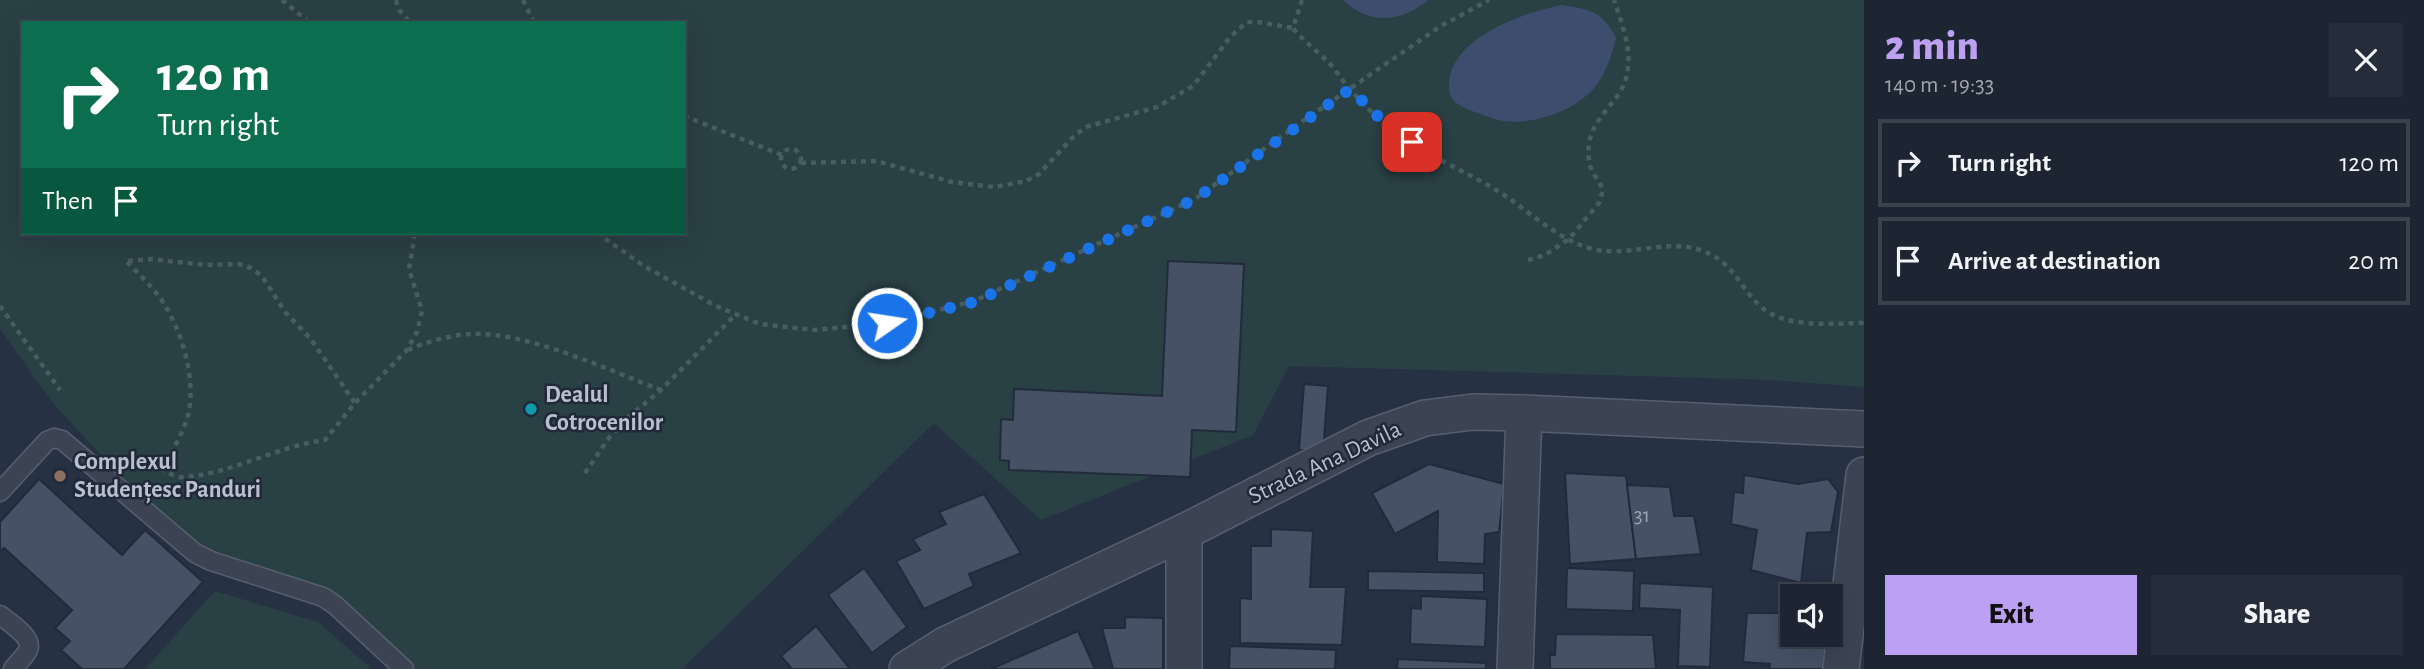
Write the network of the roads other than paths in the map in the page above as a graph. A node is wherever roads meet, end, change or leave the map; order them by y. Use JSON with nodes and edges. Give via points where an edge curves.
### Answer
{"nodes":[{"id":1,"x":1524,"y":413,"type":"junction"},
{"id":2,"x":1864,"y":429,"type":"edge"},
{"id":3,"x":1864,"y":475,"type":"edge"},
{"id":4,"x":0,"y":492,"type":"edge"},
{"id":5,"x":1184,"y":532,"type":"junction"},
{"id":6,"x":0,"y":615,"type":"edge"},
{"id":7,"x":13,"y":669,"type":"edge"},
{"id":8,"x":404,"y":669,"type":"edge"},
{"id":9,"x":907,"y":669,"type":"edge"},
{"id":10,"x":1184,"y":669,"type":"edge"},
{"id":11,"x":1515,"y":669,"type":"edge"},
{"id":12,"x":1841,"y":669,"type":"edge"}],
"edges":[{"from":1,"to":2,"type":"street","name":"Strada Ana Davila"},
{"from":1,"to":5,"type":"street","name":"Strada Ana Davila","via":[[1451,414],[1399,425]]},
{"from":1,"to":11,"type":"street"},
{"from":3,"to":12,"type":"street"},
{"from":4,"to":8,"type":"lane","via":[[47,441],[62,440],[195,553],[323,597]]},
{"from":5,"to":9,"type":"street","name":"Strada Ana Davila","via":[[945,645]]},
{"from":5,"to":10,"type":"street"},
{"from":6,"to":7,"type":"lane","via":[[29,644]]}]}
